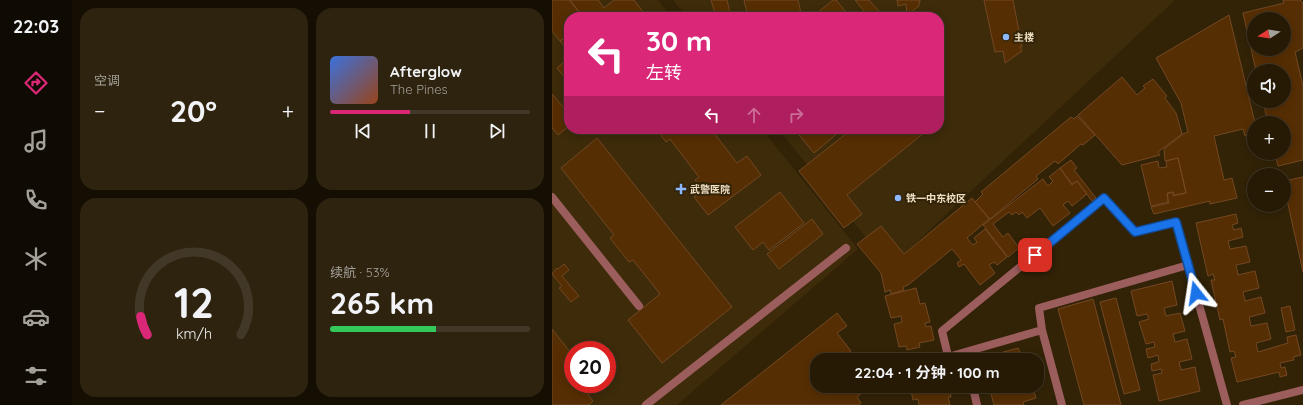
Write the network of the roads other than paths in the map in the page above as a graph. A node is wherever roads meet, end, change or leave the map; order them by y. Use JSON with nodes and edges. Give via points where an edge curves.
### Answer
{"nodes":[{"id":1,"x":552,"y":197,"type":"edge"},
{"id":2,"x":846,"y":248,"type":"dead end"},
{"id":3,"x":1188,"y":265,"type":"junction"},
{"id":4,"x":639,"y":306,"type":"dead end"},
{"id":5,"x":1042,"y":330,"type":"junction"},
{"id":6,"x":948,"y":353,"type":"edge"},
{"id":7,"x":966,"y":353,"type":"edge"},
{"id":8,"x":1303,"y":390,"type":"edge"},
{"id":9,"x":974,"y":393,"type":"edge"},
{"id":10,"x":646,"y":405,"type":"edge"},
{"id":11,"x":977,"y":405,"type":"edge"},
{"id":12,"x":1062,"y":405,"type":"edge"},
{"id":13,"x":1227,"y":405,"type":"edge"},
{"id":14,"x":1243,"y":405,"type":"edge"}],
"edges":[{"from":1,"to":4,"type":"street"},
{"from":2,"to":10,"type":"street"},
{"from":3,"to":5,"type":"street","via":[[1039,308]]},
{"from":3,"to":6,"type":"street","via":[[1176,222],[1135,232],[1104,198],[942,331]]},
{"from":3,"to":13,"type":"street"},
{"from":5,"to":7,"type":"street"},
{"from":5,"to":12,"type":"street"},
{"from":8,"to":14,"type":"street"},
{"from":9,"to":11,"type":"street"}]}
